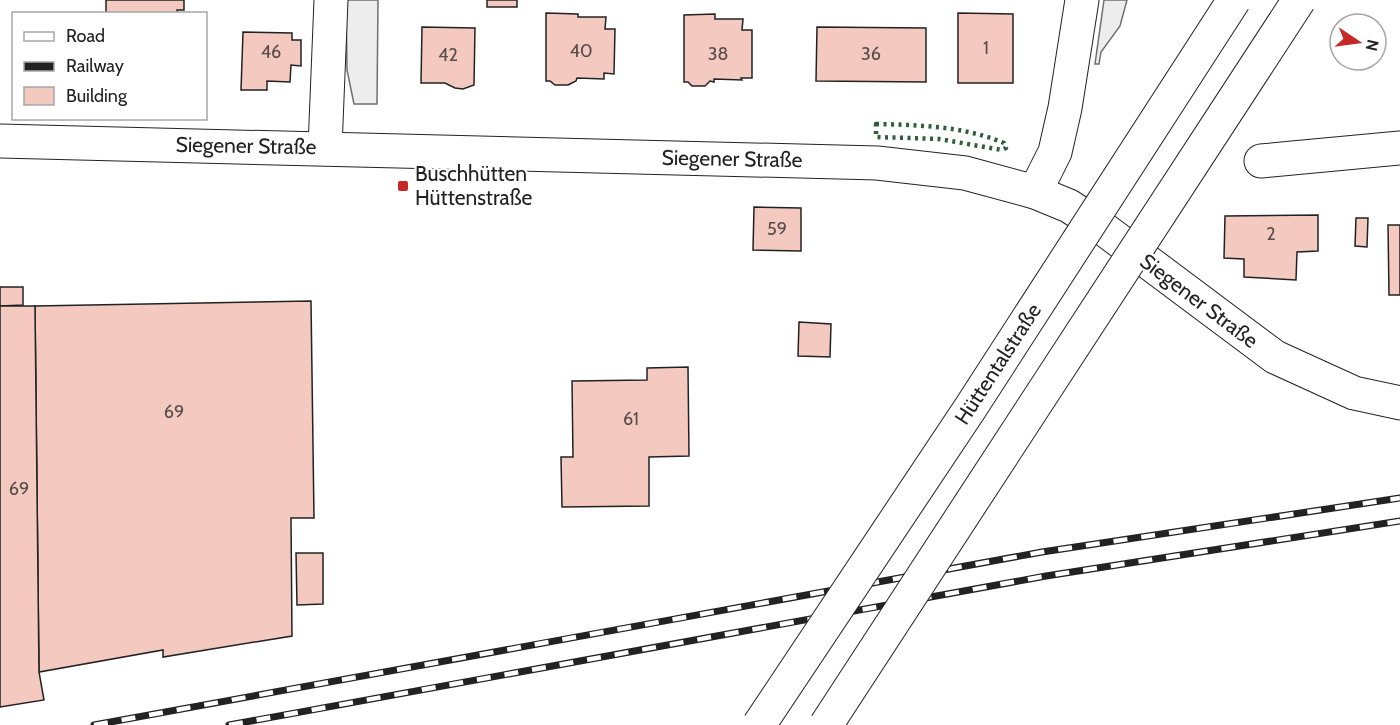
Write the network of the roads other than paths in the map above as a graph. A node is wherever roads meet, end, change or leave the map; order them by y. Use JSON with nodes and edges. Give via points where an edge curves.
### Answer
{"nodes":[{"id":1,"x":331,"y":0,"type":"edge"},
{"id":2,"x":1082,"y":0,"type":"edge"},
{"id":3,"x":1234,"y":0,"type":"edge"},
{"id":4,"x":1299,"y":0,"type":"edge"},
{"id":5,"x":0,"y":141,"type":"edge"},
{"id":6,"x":325,"y":148,"type":"junction"},
{"id":7,"x":1400,"y":148,"type":"edge"},
{"id":8,"x":1261,"y":161,"type":"dead end"},
{"id":9,"x":1035,"y":192,"type":"junction"},
{"id":10,"x":1400,"y":403,"type":"edge"},
{"id":11,"x":759,"y":725,"type":"edge"},
{"id":12,"x":826,"y":725,"type":"edge"}],
"edges":[{"from":1,"to":6,"type":"main road"},
{"from":2,"to":9,"type":"main road","via":[[1055,152]]},
{"from":3,"to":11,"type":"main road","name":"Hüttentalstraße","bridge":true,"via":[[971,407]]},
{"from":4,"to":12,"type":"main road","bridge":true},
{"from":5,"to":6,"type":"main road","name":"Siegener Straße"},
{"from":6,"to":9,"type":"main road","name":"Siegener Straße","via":[[878,163],[965,173]]},
{"from":7,"to":8,"type":"main road"},
{"from":9,"to":10,"type":"main road","name":"Siegener Straße","via":[[1069,206],[1101,227],[1275,357],[1354,393]]}]}
